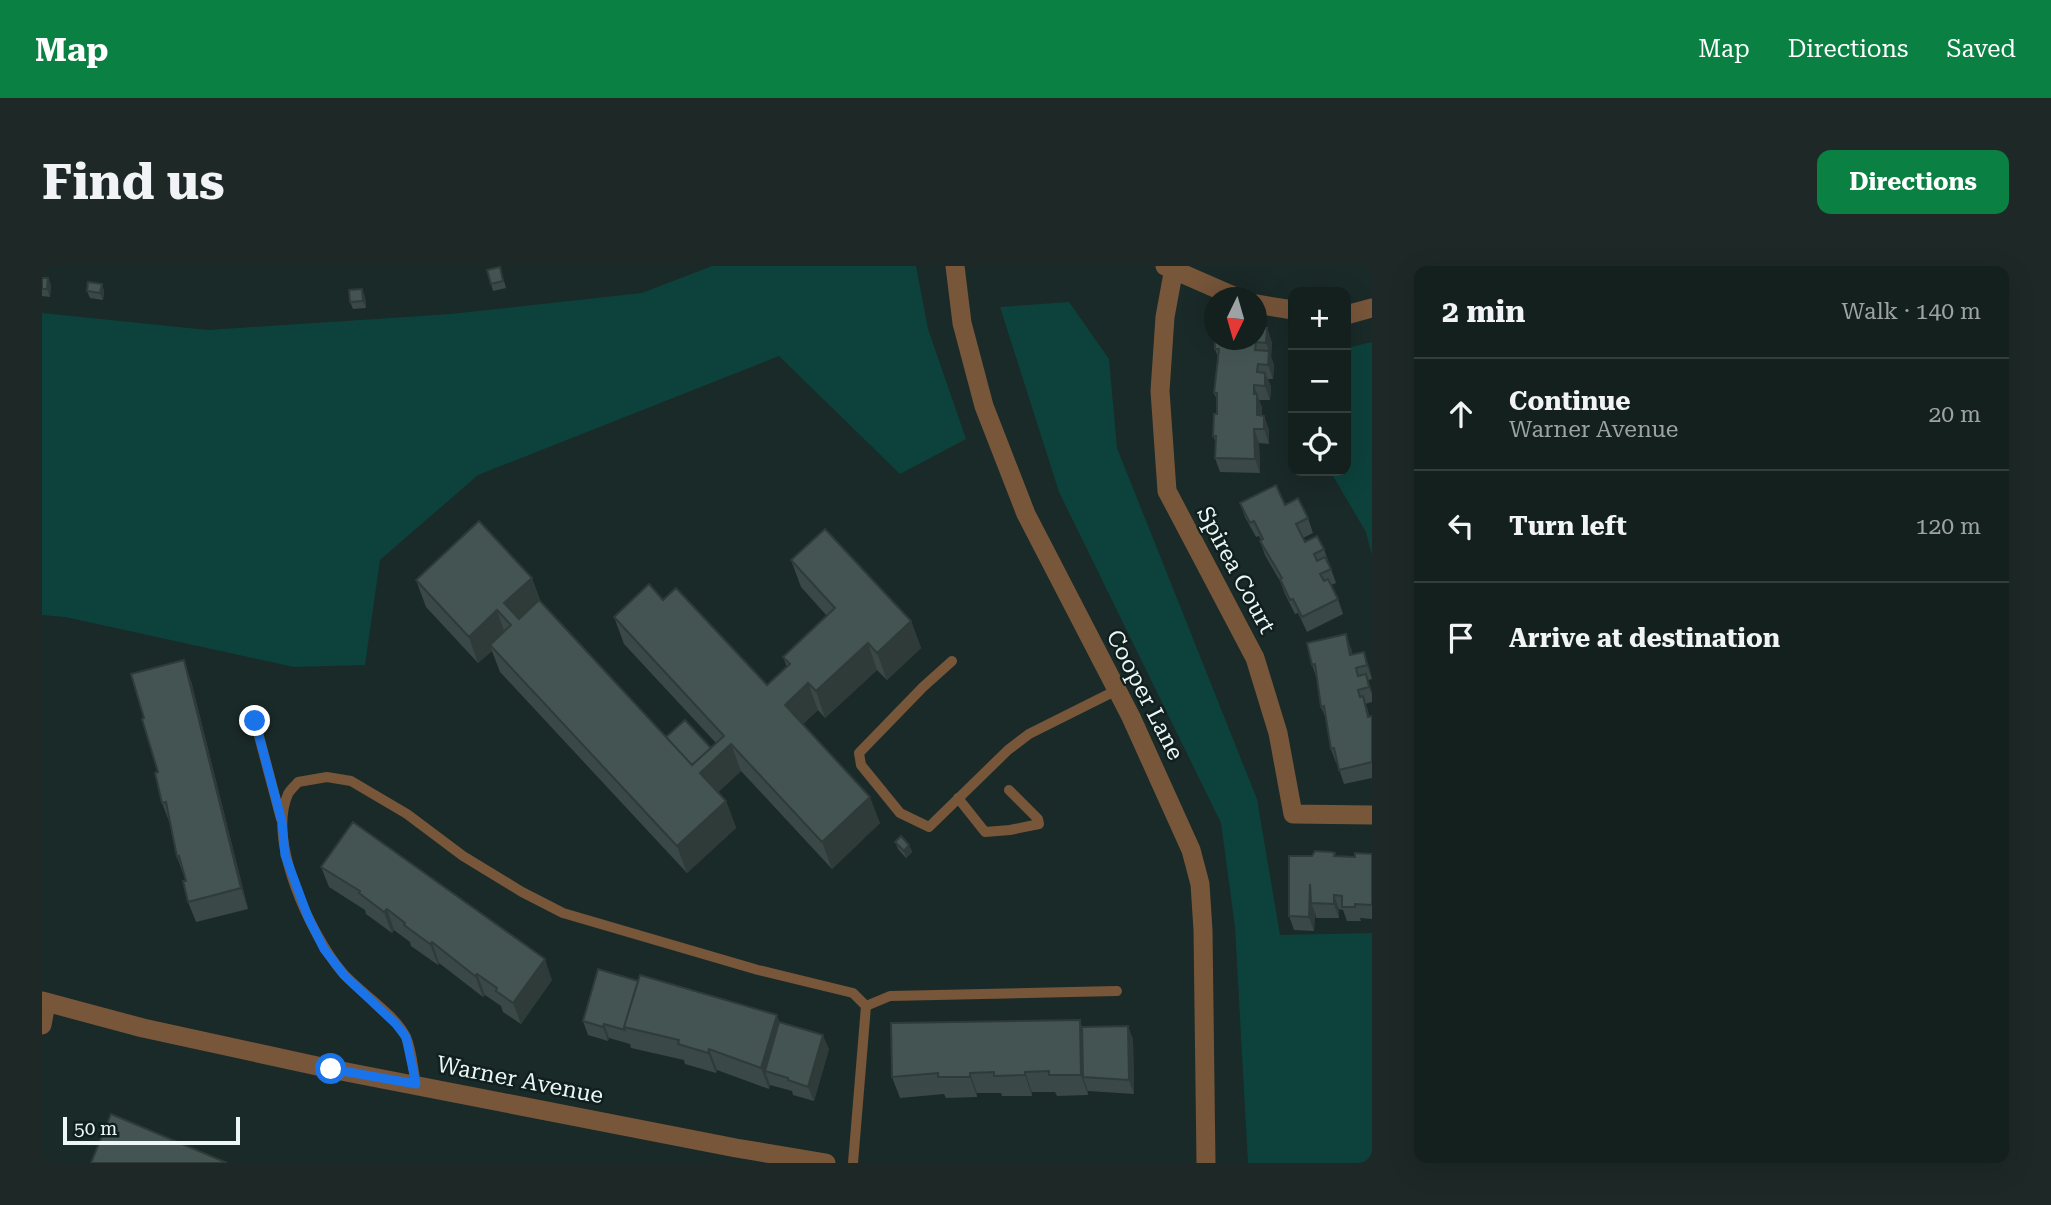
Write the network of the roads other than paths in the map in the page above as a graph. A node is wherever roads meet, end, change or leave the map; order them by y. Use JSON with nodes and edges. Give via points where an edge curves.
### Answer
{"nodes":[{"id":1,"x":955,"y":266,"type":"edge"},
{"id":2,"x":1169,"y":267,"type":"edge"},
{"id":3,"x":1211,"y":287,"type":"edge"},
{"id":4,"x":1267,"y":306,"type":"edge"},
{"id":5,"x":1372,"y":308,"type":"edge"},
{"id":6,"x":1288,"y":309,"type":"edge"},
{"id":7,"x":1351,"y":314,"type":"edge"},
{"id":8,"x":952,"y":661,"type":"dead end"},
{"id":9,"x":1117,"y":690,"type":"junction"},
{"id":10,"x":255,"y":721,"type":"dead end"},
{"id":11,"x":1009,"y":790,"type":"dead end"},
{"id":12,"x":958,"y":798,"type":"junction"},
{"id":13,"x":1372,"y":815,"type":"edge"},
{"id":14,"x":282,"y":822,"type":"junction"},
{"id":15,"x":1117,"y":991,"type":"dead end"},
{"id":16,"x":44,"y":1002,"type":"edge"},
{"id":17,"x":866,"y":1006,"type":"junction"},
{"id":18,"x":42,"y":1025,"type":"edge"},
{"id":19,"x":416,"y":1084,"type":"junction"},
{"id":20,"x":826,"y":1163,"type":"edge"},
{"id":21,"x":853,"y":1163,"type":"edge"},
{"id":22,"x":1206,"y":1163,"type":"edge"}],
"edges":[{"from":1,"to":9,"type":"street","name":"Cooper Lane","via":[[962,323],[984,406],[1026,514]]},
{"from":2,"to":3,"type":"street"},
{"from":2,"to":13,"type":"street","name":"Spirea Court","via":[[1160,391],[1167,491],[1255,658],[1278,733],[1293,814]]},
{"from":4,"to":6,"type":"street"},
{"from":5,"to":7,"type":"street"},
{"from":8,"to":12,"type":"lane","via":[[859,753],[861,765],[900,813],[929,827]]},
{"from":9,"to":12,"type":"lane","via":[[1029,734]]},
{"from":9,"to":22,"type":"street","name":"Cooper Lane","via":[[1172,805],[1200,884]]},
{"from":10,"to":14,"type":"lane"},
{"from":11,"to":12,"type":"lane","via":[[1039,824],[985,832]]},
{"from":14,"to":17,"type":"lane","via":[[288,794],[298,782],[327,776],[351,781],[398,808],[463,856],[564,913],[853,993]]},
{"from":14,"to":19,"type":"lane","via":[[285,855],[324,949],[406,1037]]},
{"from":15,"to":17,"type":"lane","via":[[890,996]]},
{"from":16,"to":18,"type":"street"},
{"from":16,"to":19,"type":"street","name":"Warner Avenue","via":[[256,1053]]},
{"from":17,"to":21,"type":"lane"},
{"from":19,"to":20,"type":"street","name":"Warner Avenue"}]}
